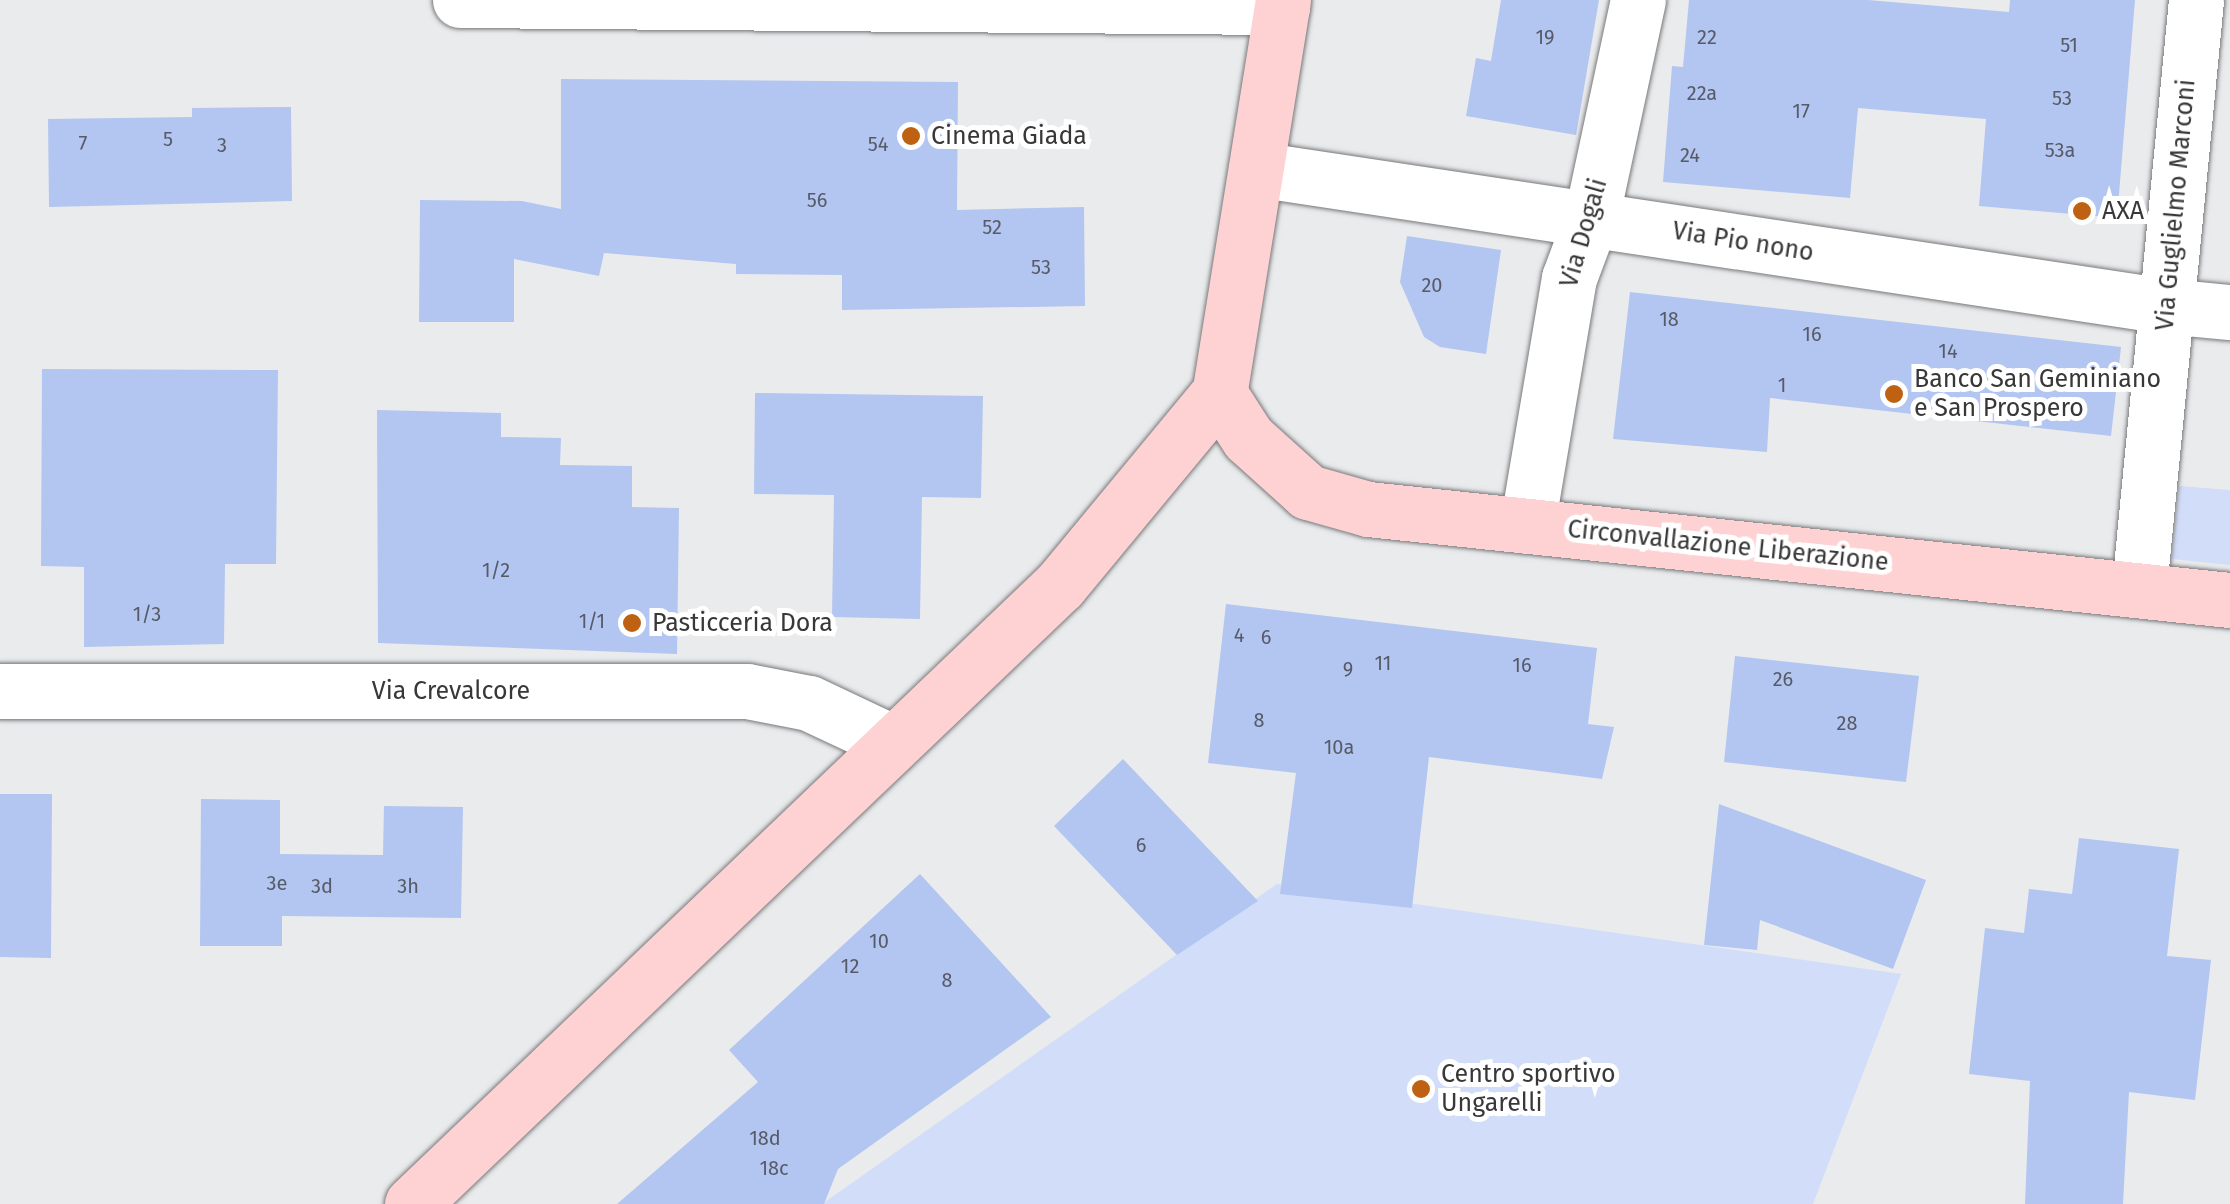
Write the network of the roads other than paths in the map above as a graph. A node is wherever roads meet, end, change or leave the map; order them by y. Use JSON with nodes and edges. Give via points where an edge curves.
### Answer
{"nodes":[{"id":1,"x":460,"y":0,"type":"edge"},
{"id":2,"x":1638,"y":0,"type":"edge"},
{"id":3,"x":2196,"y":0,"type":"edge"},
{"id":4,"x":1282,"y":4,"type":"edge"},
{"id":5,"x":1256,"y":169,"type":"junction"},
{"id":6,"x":1591,"y":220,"type":"junction"},
{"id":7,"x":2166,"y":306,"type":"junction"},
{"id":8,"x":2230,"y":312,"type":"edge"},
{"id":9,"x":1234,"y":415,"type":"junction"},
{"id":10,"x":1527,"y":526,"type":"junction"},
{"id":11,"x":2139,"y":588,"type":"junction"},
{"id":12,"x":2230,"y":600,"type":"edge"},
{"id":13,"x":0,"y":690,"type":"edge"},
{"id":14,"x":892,"y":742,"type":"junction"},
{"id":15,"x":412,"y":1204,"type":"edge"}],
"edges":[{"from":1,"to":4,"type":"street"},
{"from":2,"to":6,"type":"street","name":"Via Dogali"},
{"from":3,"to":7,"type":"street","name":"Via Guglielmo Marconi"},
{"from":4,"to":5,"type":"main road"},
{"from":5,"to":6,"type":"street","name":"Via Pio nono"},
{"from":5,"to":9,"type":"main road"},
{"from":6,"to":7,"type":"street","name":"Via Pio nono"},
{"from":6,"to":10,"type":"street","name":"Via Dogali","via":[[1569,278]]},
{"from":7,"to":8,"type":"street","name":"Via Pio nono"},
{"from":7,"to":11,"type":"street","name":"Via Guglielmo Marconi"},
{"from":9,"to":10,"type":"main road","name":"Circonvallazione Liberazione","via":[[1308,492],[1368,509]]},
{"from":9,"to":14,"type":"main road"},
{"from":10,"to":11,"type":"main road","name":"Circonvallazione Liberazione"},
{"from":11,"to":12,"type":"main road","name":"Circonvallazione Liberazione"},
{"from":13,"to":14,"type":"street","name":"Via Crevalcore","via":[[747,691],[808,704]]},
{"from":14,"to":15,"type":"main road"}]}
